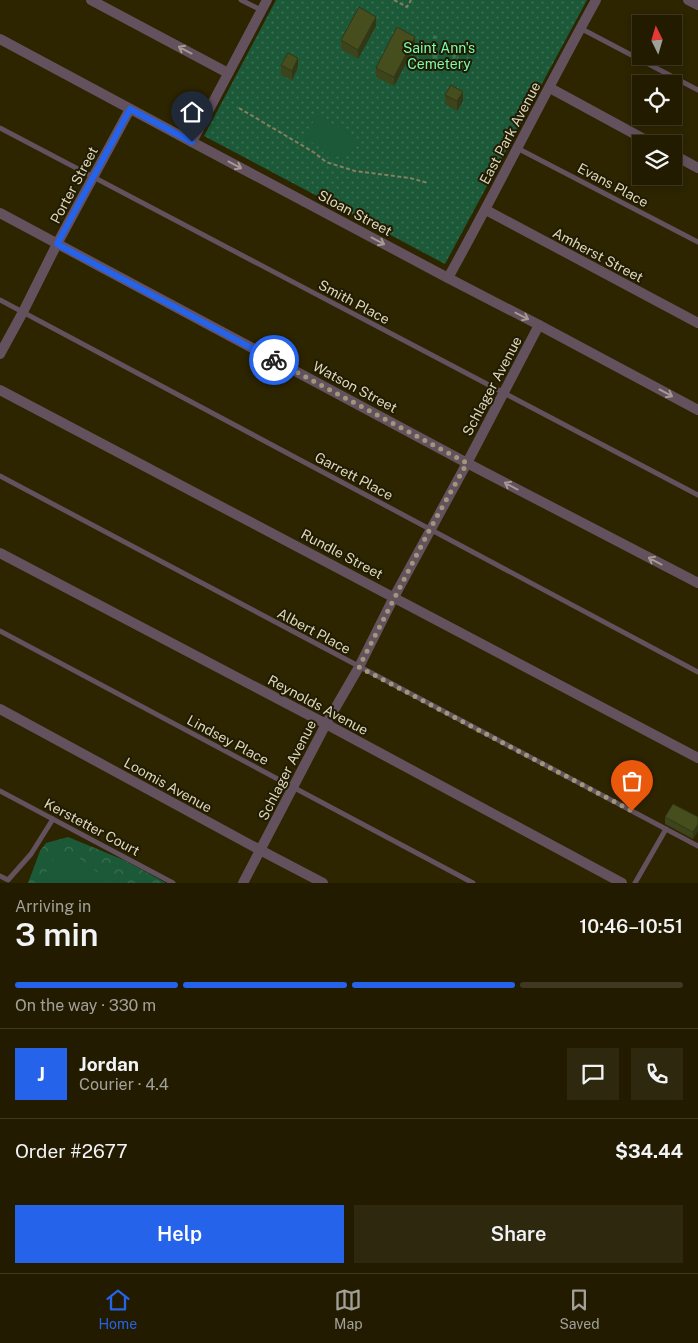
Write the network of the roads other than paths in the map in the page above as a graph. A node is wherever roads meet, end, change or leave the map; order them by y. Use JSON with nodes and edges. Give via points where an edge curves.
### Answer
{"nodes":[{"id":1,"x":91,"y":0,"type":"edge"},
{"id":2,"x":241,"y":0,"type":"edge"},
{"id":3,"x":267,"y":0,"type":"edge"},
{"id":4,"x":596,"y":0,"type":"edge"},
{"id":5,"x":688,"y":0,"type":"edge"},
{"id":6,"x":698,"y":5,"type":"edge"},
{"id":7,"x":262,"y":11,"type":"junction"},
{"id":8,"x":580,"y":28,"type":"junction"},
{"id":9,"x":0,"y":39,"type":"edge"},
{"id":10,"x":228,"y":73,"type":"junction"},
{"id":11,"x":550,"y":88,"type":"junction"},
{"id":12,"x":698,"y":90,"type":"edge"},
{"id":13,"x":130,"y":109,"type":"junction"},
{"id":14,"x":0,"y":128,"type":"edge"},
{"id":15,"x":636,"y":135,"type":"edge"},
{"id":16,"x":192,"y":142,"type":"junction"},
{"id":17,"x":517,"y":148,"type":"junction"},
{"id":18,"x":682,"y":159,"type":"edge"},
{"id":19,"x":698,"y":168,"type":"edge"},
{"id":20,"x":94,"y":178,"type":"junction"},
{"id":21,"x":486,"y":210,"type":"junction"},
{"id":22,"x":0,"y":213,"type":"edge"},
{"id":23,"x":698,"y":242,"type":"edge"},
{"id":24,"x":57,"y":244,"type":"junction"},
{"id":25,"x":448,"y":278,"type":"junction"},
{"id":26,"x":0,"y":300,"type":"edge"},
{"id":27,"x":23,"y":312,"type":"junction"},
{"id":28,"x":698,"y":323,"type":"edge"},
{"id":29,"x":539,"y":325,"type":"junction"},
{"id":30,"x":0,"y":354,"type":"edge"},
{"id":31,"x":0,"y":390,"type":"edge"},
{"id":32,"x":503,"y":393,"type":"junction"},
{"id":33,"x":698,"y":410,"type":"edge"},
{"id":34,"x":467,"y":463,"type":"junction"},
{"id":35,"x":0,"y":476,"type":"edge"},
{"id":36,"x":698,"y":495,"type":"edge"},
{"id":37,"x":430,"y":529,"type":"junction"},
{"id":38,"x":0,"y":553,"type":"edge"},
{"id":39,"x":698,"y":583,"type":"edge"},
{"id":40,"x":394,"y":597,"type":"junction"},
{"id":41,"x":0,"y":631,"type":"edge"},
{"id":42,"x":359,"y":667,"type":"junction"},
{"id":43,"x":698,"y":672,"type":"edge"},
{"id":44,"x":0,"y":709,"type":"edge"},
{"id":45,"x":326,"y":724,"type":"junction"},
{"id":46,"x":698,"y":758,"type":"edge"},
{"id":47,"x":293,"y":788,"type":"junction"},
{"id":48,"x":0,"y":791,"type":"edge"},
{"id":49,"x":53,"y":819,"type":"junction"},
{"id":50,"x":666,"y":829,"type":"junction"},
{"id":51,"x":698,"y":846,"type":"edge"},
{"id":52,"x":260,"y":850,"type":"junction"},
{"id":53,"x":0,"y":876,"type":"edge"},
{"id":54,"x":173,"y":883,"type":"edge"},
{"id":55,"x":243,"y":883,"type":"edge"},
{"id":56,"x":323,"y":883,"type":"edge"},
{"id":57,"x":473,"y":883,"type":"edge"},
{"id":58,"x":622,"y":883,"type":"edge"},
{"id":59,"x":635,"y":883,"type":"edge"}],
"edges":[{"from":10,"to":1,"type":"street","one_way":true},
{"from":2,"to":7,"type":"lane"},
{"from":3,"to":7,"type":"street"},
{"from":4,"to":8,"type":"street","name":"East Park Avenue"},
{"from":5,"to":6,"type":"street"},
{"from":7,"to":10,"type":"street"},
{"from":8,"to":11,"type":"street","name":"East Park Avenue"},
{"from":8,"to":12,"type":"lane"},
{"from":9,"to":13,"type":"street","name":"Sloan Street"},
{"from":10,"to":16,"type":"street"},
{"from":11,"to":15,"type":"street"},
{"from":11,"to":17,"type":"street","name":"East Park Avenue"},
{"from":13,"to":16,"type":"street","name":"Sloan Street"},
{"from":13,"to":20,"type":"street","name":"Porter Street"},
{"from":14,"to":20,"type":"lane","name":"Smith Place"},
{"from":16,"to":25,"type":"street","name":"Sloan Street","one_way":true},
{"from":17,"to":21,"type":"street","name":"East Park Avenue"},
{"from":17,"to":23,"type":"lane","name":"Evans Place"},
{"from":18,"to":19,"type":"street"},
{"from":20,"to":24,"type":"street","name":"Porter Street"},
{"from":20,"to":32,"type":"lane","name":"Smith Place"},
{"from":21,"to":25,"type":"street","name":"East Park Avenue"},
{"from":21,"to":28,"type":"street","name":"Amherst Street"},
{"from":22,"to":24,"type":"street","name":"Watson Street"},
{"from":24,"to":27,"type":"street","name":"Porter Street"},
{"from":24,"to":34,"type":"street","name":"Watson Street"},
{"from":25,"to":29,"type":"street","name":"Sloan Street","one_way":true},
{"from":26,"to":27,"type":"lane","name":"Garrett Place"},
{"from":27,"to":30,"type":"street","name":"Porter Street"},
{"from":27,"to":37,"type":"lane","name":"Garrett Place"},
{"from":29,"to":32,"type":"street","name":"Schlager Avenue"},
{"from":29,"to":33,"type":"street","name":"Sloan Street","one_way":true},
{"from":31,"to":40,"type":"street","name":"Rundle Street"},
{"from":32,"to":34,"type":"street","name":"Schlager Avenue"},
{"from":32,"to":36,"type":"lane","name":"Smith Place"},
{"from":34,"to":37,"type":"street","name":"Schlager Avenue"},
{"from":39,"to":34,"type":"street","name":"Watson Street","one_way":true},
{"from":35,"to":42,"type":"lane","name":"Albert Place"},
{"from":37,"to":40,"type":"street","name":"Schlager Avenue"},
{"from":37,"to":43,"type":"lane","name":"Garrett Place"},
{"from":38,"to":45,"type":"street","name":"Reynolds Avenue"},
{"from":40,"to":42,"type":"street","name":"Schlager Avenue"},
{"from":40,"to":46,"type":"street","name":"Rundle Street"},
{"from":41,"to":47,"type":"lane","name":"Lindsey Place"},
{"from":42,"to":45,"type":"street","name":"Schlager Avenue"},
{"from":42,"to":50,"type":"lane","name":"Albert Place"},
{"from":44,"to":52,"type":"street","name":"Loomis Avenue"},
{"from":45,"to":47,"type":"street","name":"Schlager Avenue"},
{"from":45,"to":58,"type":"street","name":"Reynolds Avenue"},
{"from":47,"to":52,"type":"street","name":"Schlager Avenue"},
{"from":47,"to":57,"type":"lane","name":"Lindsey Place"},
{"from":48,"to":49,"type":"lane","name":"Kerstetter Court"},
{"from":49,"to":53,"type":"lane","via":[[31,854],[8,880]]},
{"from":49,"to":54,"type":"lane","name":"Kerstetter Court"},
{"from":50,"to":51,"type":"lane","name":"Albert Place"},
{"from":50,"to":59,"type":"lane"},
{"from":52,"to":55,"type":"street","name":"Schlager Avenue"},
{"from":52,"to":56,"type":"street","name":"Loomis Avenue"}]}
